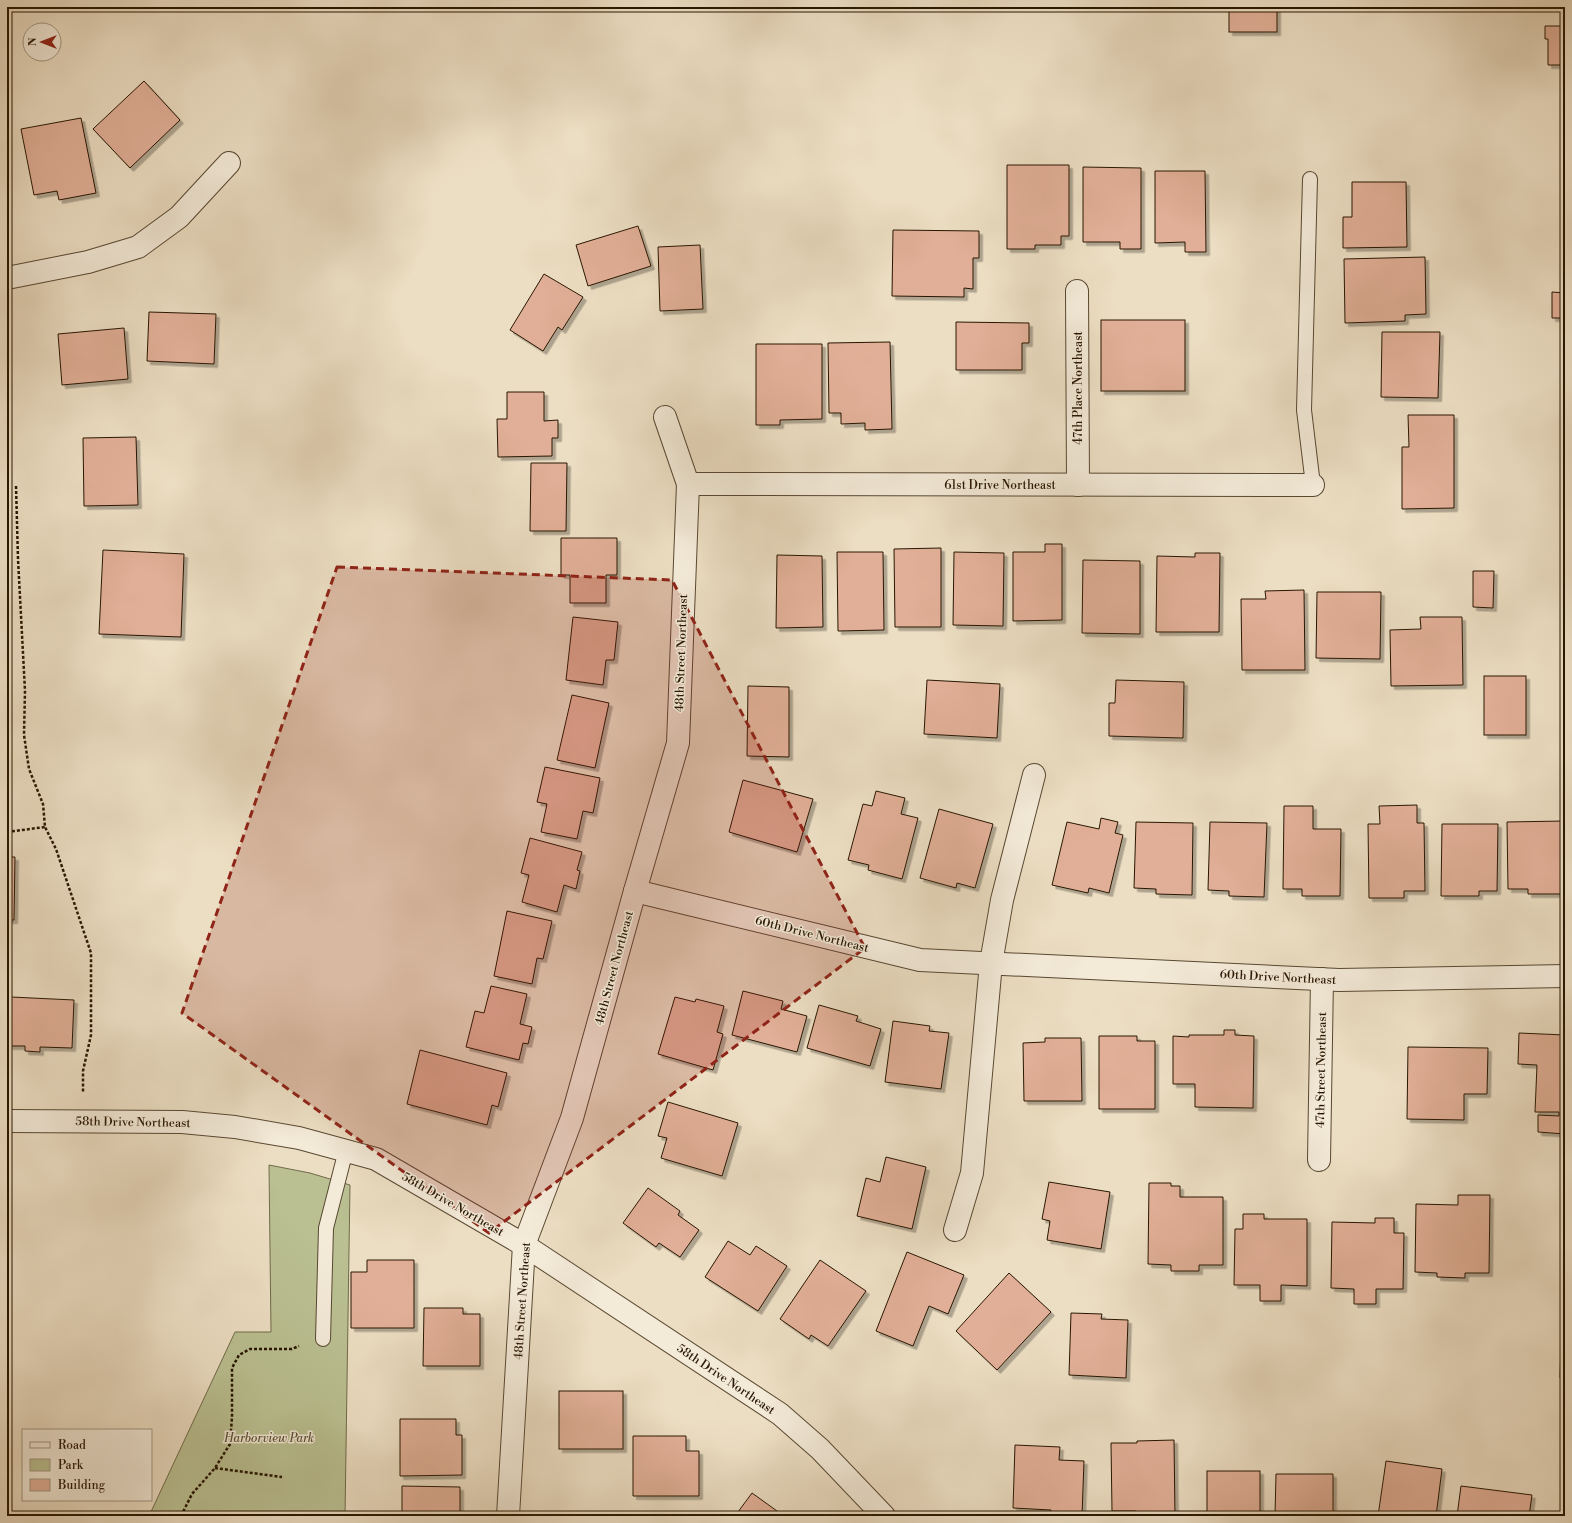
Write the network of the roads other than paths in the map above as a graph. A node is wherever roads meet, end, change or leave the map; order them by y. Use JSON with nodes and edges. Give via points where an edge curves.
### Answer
{"nodes":[{"id":1,"x":228,"y":163,"type":"dead end"},
{"id":2,"x":1310,"y":179,"type":"dead end"},
{"id":3,"x":7,"y":278,"type":"edge"},
{"id":4,"x":1077,"y":292,"type":"dead end"},
{"id":5,"x":665,"y":417,"type":"dead end"},
{"id":6,"x":688,"y":484,"type":"junction"},
{"id":7,"x":1078,"y":485,"type":"junction"},
{"id":8,"x":1313,"y":486,"type":"joint"},
{"id":9,"x":1034,"y":775,"type":"dead end"},
{"id":10,"x":635,"y":891,"type":"junction"},
{"id":11,"x":991,"y":963,"type":"junction"},
{"id":12,"x":1565,"y":976,"type":"edge"},
{"id":13,"x":1322,"y":979,"type":"junction"},
{"id":14,"x":7,"y":1121,"type":"edge"},
{"id":15,"x":346,"y":1150,"type":"junction"},
{"id":16,"x":1319,"y":1160,"type":"dead end"},
{"id":17,"x":955,"y":1230,"type":"dead end"},
{"id":18,"x":524,"y":1245,"type":"junction"},
{"id":19,"x":323,"y":1339,"type":"road end"},
{"id":20,"x":508,"y":1516,"type":"edge"},
{"id":21,"x":884,"y":1516,"type":"edge"}],
"edges":[{"from":1,"to":3,"type":"street","via":[[179,217],[138,246],[88,262]]},
{"from":2,"to":8,"type":"lane","via":[[1304,410]]},
{"from":4,"to":7,"type":"street","name":"47th Place Northeast"},
{"from":5,"to":6,"type":"street","name":"48th Street Northeast"},
{"from":6,"to":7,"type":"street","name":"61st Drive Northeast"},
{"from":6,"to":10,"type":"street","name":"48th Street Northeast","via":[[678,743]]},
{"from":7,"to":8,"type":"street","name":"61st Drive Northeast"},
{"from":9,"to":11,"type":"street","via":[[1002,900]]},
{"from":10,"to":11,"type":"street","name":"60th Drive Northeast","via":[[920,960]]},
{"from":10,"to":18,"type":"street","name":"48th Street Northeast","via":[[572,1118]]},
{"from":11,"to":13,"type":"street","name":"60th Drive Northeast"},
{"from":11,"to":17,"type":"street","via":[[972,1173]]},
{"from":12,"to":13,"type":"street","name":"60th Drive Northeast"},
{"from":13,"to":16,"type":"street","name":"47th Street Northeast"},
{"from":14,"to":15,"type":"street","name":"58th Drive Northeast","via":[[182,1122],[235,1127],[299,1138]]},
{"from":15,"to":18,"type":"street","name":"58th Drive Northeast","via":[[376,1159]]},
{"from":15,"to":19,"type":"lane","via":[[326,1228]]},
{"from":18,"to":20,"type":"street","name":"48th Street Northeast"},
{"from":18,"to":21,"type":"street","name":"58th Drive Northeast","via":[[780,1414],[820,1449]]}]}
